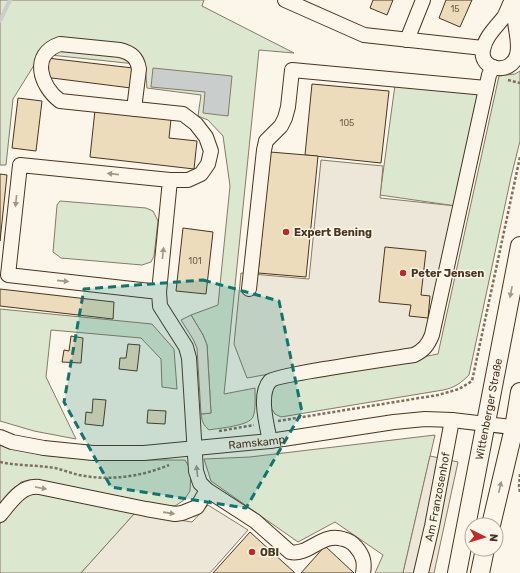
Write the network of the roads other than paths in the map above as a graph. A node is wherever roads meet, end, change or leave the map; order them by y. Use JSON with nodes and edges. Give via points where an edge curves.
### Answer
{"nodes":[{"id":1,"x":285,"y":0,"type":"edge"},
{"id":2,"x":423,"y":0,"type":"edge"},
{"id":3,"x":512,"y":0,"type":"edge"},
{"id":4,"x":515,"y":0,"type":"edge"},
{"id":5,"x":407,"y":40,"type":"junction"},
{"id":6,"x":484,"y":48,"type":"junction"},
{"id":7,"x":493,"y":67,"type":"junction"},
{"id":8,"x":486,"y":88,"type":"junction"},
{"id":9,"x":134,"y":109,"type":"junction"},
{"id":10,"x":170,"y":180,"type":"junction"},
{"id":11,"x":520,"y":246,"type":"edge"},
{"id":12,"x":249,"y":289,"type":"dead end"},
{"id":13,"x":159,"y":292,"type":"junction"},
{"id":14,"x":520,"y":392,"type":"edge"},
{"id":15,"x":452,"y":420,"type":"junction"},
{"id":16,"x":485,"y":424,"type":"junction"},
{"id":17,"x":517,"y":428,"type":"edge"},
{"id":18,"x":0,"y":437,"type":"edge"},
{"id":19,"x":270,"y":441,"type":"junction"},
{"id":20,"x":195,"y":448,"type":"junction"},
{"id":21,"x":207,"y":490,"type":"junction"},
{"id":22,"x":0,"y":515,"type":"edge"},
{"id":23,"x":493,"y":517,"type":"edge"},
{"id":24,"x":484,"y":557,"type":"edge"},
{"id":25,"x":363,"y":573,"type":"edge"},
{"id":26,"x":420,"y":573,"type":"edge"},
{"id":27,"x":457,"y":573,"type":"edge"},
{"id":28,"x":480,"y":573,"type":"edge"}],
"edges":[{"from":1,"to":5,"type":"street","via":[[364,35]]},
{"from":2,"to":5,"type":"street"},
{"from":3,"to":6,"type":"street"},
{"from":4,"to":7,"type":"street","via":[[514,21],[519,46],[517,56],[508,67]]},
{"from":5,"to":6,"type":"street"},
{"from":6,"to":7,"type":"street","via":[[482,52],[486,62]]},
{"from":7,"to":8,"type":"street"},
{"from":8,"to":12,"type":"street","via":[[292,70],[286,118],[266,141],[264,150]]},
{"from":8,"to":19,"type":"street","via":[[429,342],[423,350],[414,354],[274,378],[266,388],[264,396]]},
{"from":9,"to":9,"type":"street","via":[[60,101],[44,83],[41,72],[42,60],[47,51],[60,44],[129,53],[135,57],[139,69]]},
{"from":9,"to":10,"type":"street","via":[[183,114],[196,124],[206,137],[210,151],[208,164],[201,174],[188,180]]},
{"from":13,"to":10,"type":"street","one_way":true},
{"from":10,"to":13,"type":"street","one_way":true,"via":[[20,165],[8,275]]},
{"from":11,"to":16,"type":"main road","name":"Wittenberger Straße","one_way":true},
{"from":13,"to":20,"type":"street","via":[[160,306],[186,347],[189,358]]},
{"from":14,"to":17,"type":"main road"},
{"from":15,"to":16,"type":"street","name":"Ramskamp"},
{"from":15,"to":19,"type":"street","name":"Ramskamp","via":[[394,422]]},
{"from":15,"to":26,"type":"street","name":"Am Franzosenhof","via":[[432,526]]},
{"from":16,"to":17,"type":"street","name":"Ramskamp"},
{"from":16,"to":27,"type":"main road","name":"Wittenberger Straße"},
{"from":23,"to":17,"type":"main road","one_way":true},
{"from":18,"to":20,"type":"street","name":"Ramskamp","via":[[44,448],[93,453],[144,453]]},
{"from":19,"to":20,"type":"street","name":"Ramskamp"},
{"from":21,"to":20,"type":"street","one_way":true,"via":[[197,477]]},
{"from":22,"to":21,"type":"street","one_way":true,"via":[[21,492],[33,486],[175,514],[197,506]]},
{"from":21,"to":25,"type":"street","via":[[255,520],[290,552],[303,550],[332,537],[352,543],[364,561]]},
{"from":24,"to":28,"type":"main road"}]}
